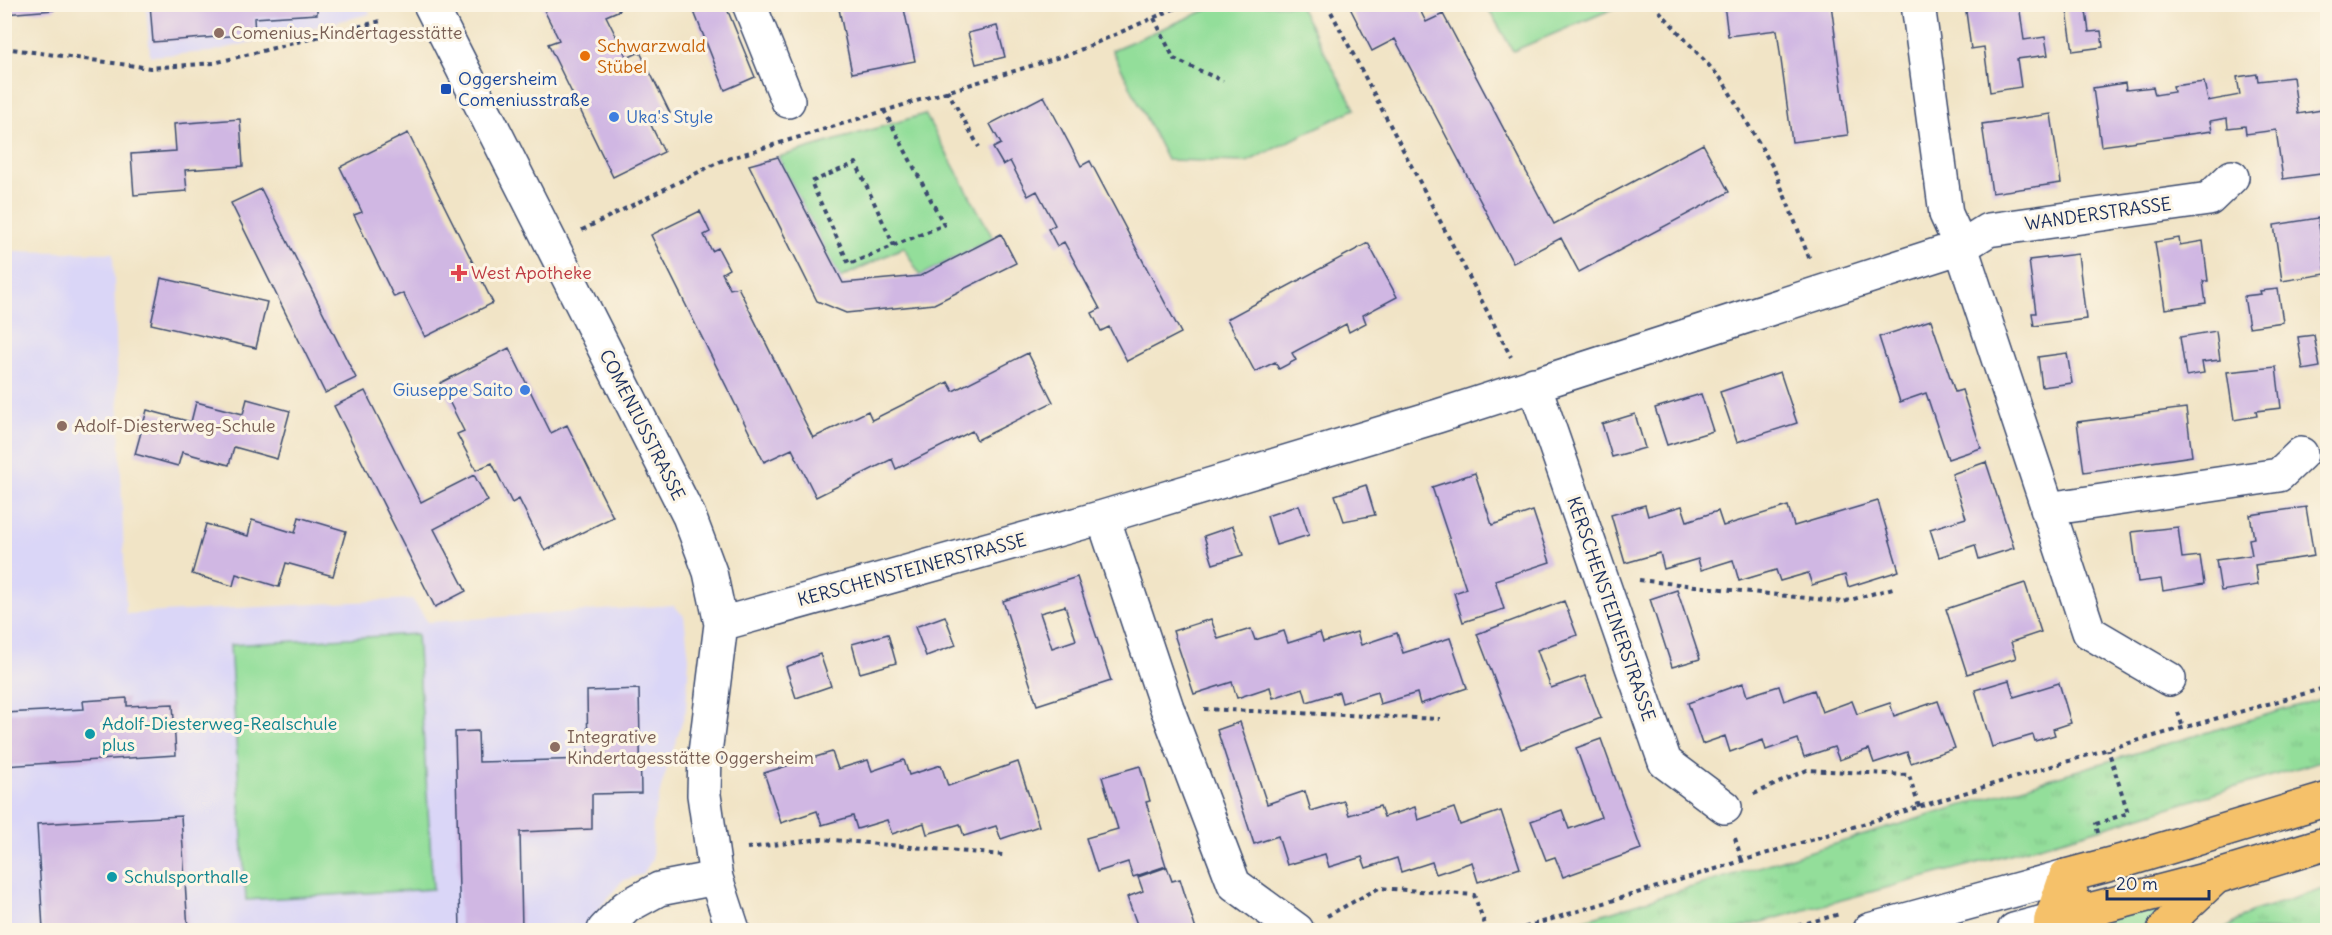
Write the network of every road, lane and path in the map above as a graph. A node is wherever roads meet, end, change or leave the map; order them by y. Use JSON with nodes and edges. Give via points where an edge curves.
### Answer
{"nodes":[{"id":1,"x":430,"y":4,"type":"edge"},
{"id":2,"x":749,"y":4,"type":"edge"},
{"id":3,"x":1185,"y":4,"type":"edge"},
{"id":4,"x":1327,"y":4,"type":"edge"},
{"id":5,"x":1653,"y":4,"type":"edge"},
{"id":6,"x":1918,"y":4,"type":"edge"},
{"id":7,"x":1154,"y":18,"type":"junction"},
{"id":8,"x":381,"y":21,"type":"dead end"},
{"id":9,"x":4,"y":48,"type":"edge"},
{"id":10,"x":1223,"y":81,"type":"dead end"},
{"id":11,"x":947,"y":90,"type":"junction"},
{"id":12,"x":788,"y":101,"type":"dead end"},
{"id":13,"x":884,"y":110,"type":"junction"},
{"id":14,"x":979,"y":147,"type":"dead end"},
{"id":15,"x":2232,"y":177,"type":"dead end"},
{"id":16,"x":577,"y":233,"type":"dead end"},
{"id":17,"x":894,"y":246,"type":"junction"},
{"id":18,"x":1961,"y":247,"type":"junction"},
{"id":19,"x":1823,"y":291,"type":"junction"},
{"id":20,"x":1530,"y":385,"type":"junction"},
{"id":21,"x":2301,"y":454,"type":"dead end"},
{"id":22,"x":2047,"y":509,"type":"junction"},
{"id":23,"x":1103,"y":517,"type":"junction"},
{"id":24,"x":1599,"y":576,"type":"junction"},
{"id":25,"x":1893,"y":588,"type":"dead end"},
{"id":26,"x":721,"y":624,"type":"junction"},
{"id":27,"x":2169,"y":679,"type":"dead end"},
{"id":28,"x":2328,"y":687,"type":"edge"},
{"id":29,"x":1167,"y":708,"type":"junction"},
{"id":30,"x":1440,"y":719,"type":"dead end"},
{"id":31,"x":2108,"y":749,"type":"junction"},
{"id":32,"x":2328,"y":799,"type":"edge"},
{"id":33,"x":1725,"y":807,"type":"joint"},
{"id":34,"x":1919,"y":807,"type":"junction"},
{"id":35,"x":2101,"y":841,"type":"dead end"},
{"id":36,"x":2328,"y":843,"type":"edge"},
{"id":37,"x":1003,"y":855,"type":"dead end"},
{"id":38,"x":714,"y":865,"type":"junction"},
{"id":39,"x":2066,"y":876,"type":"junction"},
{"id":40,"x":2217,"y":877,"type":"junction"},
{"id":41,"x":2065,"y":923,"type":"edge"},
{"id":42,"x":1308,"y":925,"type":"edge"},
{"id":43,"x":604,"y":930,"type":"edge"},
{"id":44,"x":733,"y":930,"type":"edge"},
{"id":45,"x":1486,"y":930,"type":"edge"},
{"id":46,"x":1516,"y":930,"type":"edge"},
{"id":47,"x":1869,"y":930,"type":"edge"},
{"id":48,"x":2014,"y":930,"type":"edge"},
{"id":49,"x":2164,"y":930,"type":"edge"}],
"edges":[{"from":1,"to":26,"type":"street","name":"COMENIUSSTRASSE","via":[[689,516],[710,572]]},
{"from":2,"to":12,"type":"street"},
{"from":3,"to":7,"type":"path"},
{"from":4,"to":20,"type":"path"},
{"from":5,"to":19,"type":"path","via":[[1722,81],[1774,168]]},
{"from":6,"to":18,"type":"street","via":[[1946,214]]},
{"from":7,"to":10,"type":"path","via":[[1174,59]]},
{"from":7,"to":11,"type":"path","via":[[1073,53]]},
{"from":8,"to":9,"type":"path","via":[[242,58],[150,68]]},
{"from":11,"to":13,"type":"path"},
{"from":11,"to":14,"type":"path"},
{"from":13,"to":16,"type":"path","via":[[721,161]]},
{"from":13,"to":17,"type":"path","via":[[944,225]]},
{"from":15,"to":18,"type":"street","name":"WANDERSTRASSE","via":[[2209,199],[1988,230]]},
{"from":17,"to":17,"type":"path","via":[[849,264],[811,182],[856,164]]},
{"from":18,"to":19,"type":"street","name":"KERSCHENSTEINERSTRASSE"},
{"from":18,"to":22,"type":"street"},
{"from":19,"to":20,"type":"street","name":"KERSCHENSTEINERSTRASSE"},
{"from":20,"to":23,"type":"street","name":"KERSCHENSTEINERSTRASSE"},
{"from":20,"to":24,"type":"street","name":"KERSCHENSTEINERSTRASSE"},
{"from":21,"to":22,"type":"street","via":[[2279,475]]},
{"from":22,"to":27,"type":"street","via":[[2089,632]]},
{"from":23,"to":26,"type":"street","name":"KERSCHENSTEINERSTRASSE"},
{"from":23,"to":29,"type":"street"},
{"from":24,"to":25,"type":"path","via":[[1843,602]]},
{"from":24,"to":33,"type":"street","name":"KERSCHENSTEINERSTRASSE","via":[[1665,762]]},
{"from":26,"to":38,"type":"street","name":"COMENIUSSTRASSE","via":[[705,753],[704,795]]},
{"from":28,"to":31,"type":"path"},
{"from":29,"to":30,"type":"path"},
{"from":29,"to":42,"type":"street","via":[[1234,884]]},
{"from":31,"to":34,"type":"path"},
{"from":31,"to":35,"type":"path","via":[[2128,813],[2096,824]]},
{"from":32,"to":39,"type":"main road"},
{"from":33,"to":34,"type":"path","via":[[1807,770],[1909,775]]},
{"from":34,"to":46,"type":"path"},
{"from":36,"to":40,"type":"main road"},
{"from":37,"to":38,"type":"path","via":[[821,839]]},
{"from":38,"to":43,"type":"street","via":[[626,907]]},
{"from":38,"to":44,"type":"street","name":"COMENIUSSTRASSE"},
{"from":39,"to":41,"type":"main road"},
{"from":39,"to":47,"type":"street"},
{"from":40,"to":41,"type":"main road"},
{"from":40,"to":49,"type":"main road"},
{"from":41,"to":48,"type":"street"},
{"from":42,"to":45,"type":"path","via":[[1379,888],[1474,896]]}]}
